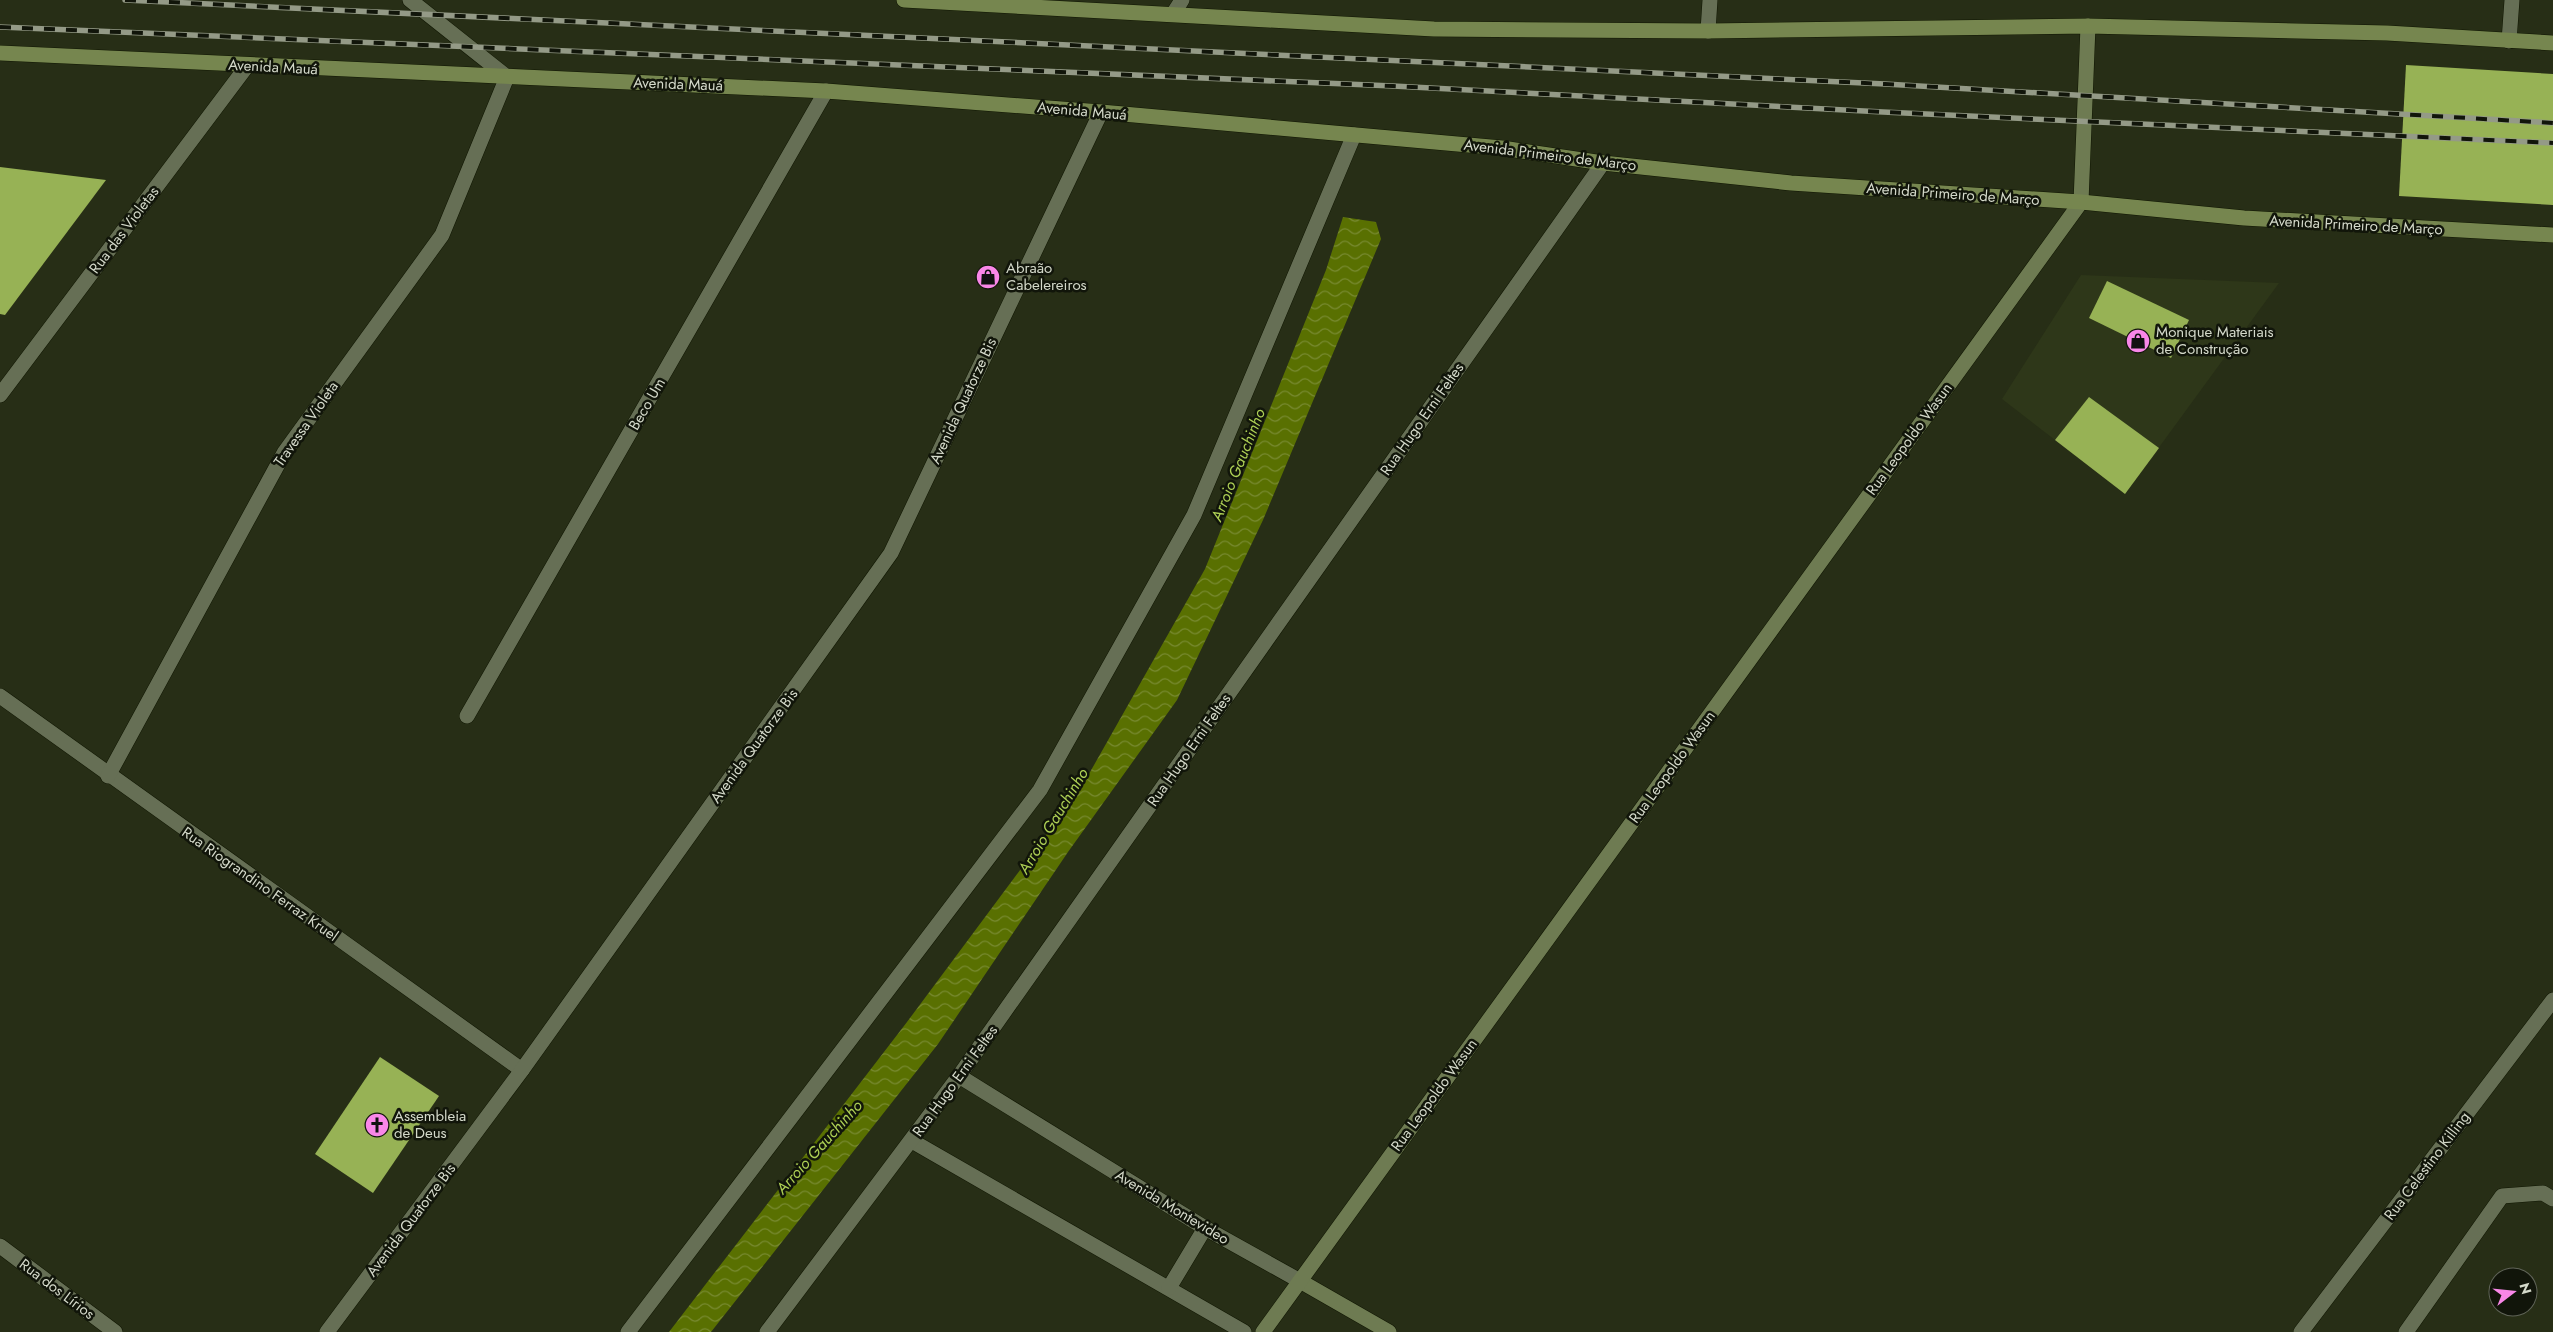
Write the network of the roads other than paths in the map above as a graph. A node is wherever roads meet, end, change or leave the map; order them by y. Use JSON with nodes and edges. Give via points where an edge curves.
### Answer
{"nodes":[{"id":1,"x":410,"y":0,"type":"edge"},
{"id":2,"x":904,"y":0,"type":"edge"},
{"id":3,"x":1182,"y":0,"type":"edge"},
{"id":4,"x":1710,"y":0,"type":"edge"},
{"id":5,"x":2512,"y":0,"type":"edge"},
{"id":6,"x":1173,"y":14,"type":"junction"},
{"id":7,"x":2088,"y":26,"type":"junction"},
{"id":8,"x":1708,"y":30,"type":"junction"},
{"id":9,"x":2509,"y":40,"type":"junction"},
{"id":10,"x":2553,"y":43,"type":"edge"},
{"id":11,"x":0,"y":53,"type":"edge"},
{"id":12,"x":247,"y":66,"type":"junction"},
{"id":13,"x":507,"y":77,"type":"junction"},
{"id":14,"x":826,"y":91,"type":"junction"},
{"id":15,"x":1101,"y":112,"type":"junction"},
{"id":16,"x":1354,"y":134,"type":"junction"},
{"id":17,"x":1602,"y":163,"type":"junction"},
{"id":18,"x":2081,"y":202,"type":"junction"},
{"id":19,"x":2553,"y":235,"type":"edge"},
{"id":20,"x":0,"y":395,"type":"edge"},
{"id":21,"x":0,"y":696,"type":"edge"},
{"id":22,"x":467,"y":716,"type":"dead end"},
{"id":23,"x":108,"y":776,"type":"junction"},
{"id":24,"x":2553,"y":1000,"type":"edge"},
{"id":25,"x":522,"y":1070,"type":"junction"},
{"id":26,"x":959,"y":1076,"type":"junction"},
{"id":27,"x":912,"y":1141,"type":"junction"},
{"id":28,"x":2553,"y":1199,"type":"edge"},
{"id":29,"x":1204,"y":1228,"type":"junction"},
{"id":30,"x":0,"y":1246,"type":"edge"},
{"id":31,"x":1300,"y":1281,"type":"junction"},
{"id":32,"x":1169,"y":1288,"type":"junction"},
{"id":33,"x":115,"y":1332,"type":"edge"},
{"id":34,"x":327,"y":1332,"type":"edge"},
{"id":35,"x":628,"y":1332,"type":"edge"},
{"id":36,"x":767,"y":1332,"type":"edge"},
{"id":37,"x":1244,"y":1332,"type":"edge"},
{"id":38,"x":1263,"y":1332,"type":"edge"},
{"id":39,"x":1389,"y":1332,"type":"edge"},
{"id":40,"x":2301,"y":1332,"type":"edge"},
{"id":41,"x":2406,"y":1332,"type":"edge"}],
"edges":[{"from":1,"to":13,"type":"street"},
{"from":2,"to":6,"type":"main road"},
{"from":3,"to":6,"type":"street"},
{"from":4,"to":8,"type":"street"},
{"from":5,"to":9,"type":"street"},
{"from":6,"to":8,"type":"main road","via":[[1434,29]]},
{"from":7,"to":8,"type":"main road"},
{"from":7,"to":9,"type":"main road","via":[[2388,33]]},
{"from":7,"to":18,"type":"street"},
{"from":9,"to":10,"type":"main road"},
{"from":11,"to":12,"type":"main road","name":"Avenida Mauá"},
{"from":12,"to":13,"type":"main road","name":"Avenida Mauá"},
{"from":12,"to":20,"type":"street","name":"Rua das Violetas"},
{"from":13,"to":14,"type":"main road","name":"Avenida Mauá"},
{"from":13,"to":23,"type":"street","name":"Travessa Violeta","via":[[442,235],[284,453]]},
{"from":14,"to":15,"type":"main road","name":"Avenida Mauá"},
{"from":14,"to":22,"type":"street","name":"Beco Um"},
{"from":15,"to":16,"type":"main road","name":"Avenida Mauá"},
{"from":15,"to":25,"type":"street","name":"Avenida Quatorze Bis","via":[[891,553]]},
{"from":16,"to":17,"type":"main road","name":"Avenida Primeiro de Março","via":[[1502,148]]},
{"from":16,"to":35,"type":"street","via":[[1194,515],[1040,790]]},
{"from":17,"to":18,"type":"main road","name":"Avenida Primeiro de Março","via":[[1791,183]]},
{"from":17,"to":26,"type":"street","name":"Rua Hugo Erni Feltes"},
{"from":18,"to":19,"type":"main road","name":"Avenida Primeiro de Março","via":[[2244,218]]},
{"from":18,"to":31,"type":"street","name":"Rua Leopoldo Wasun"},
{"from":21,"to":23,"type":"street","name":"Rua Riograndino Ferraz Kruel"},
{"from":23,"to":25,"type":"street","name":"Rua Riograndino Ferraz Kruel"},
{"from":24,"to":40,"type":"street","name":"Rua Celestino Killing"},
{"from":25,"to":34,"type":"street","name":"Avenida Quatorze Bis"},
{"from":26,"to":27,"type":"street","name":"Rua Hugo Erni Feltes"},
{"from":26,"to":29,"type":"street","name":"Avenida Montevideo"},
{"from":27,"to":32,"type":"street"},
{"from":27,"to":36,"type":"street","name":"Rua Hugo Erni Feltes"},
{"from":28,"to":41,"type":"street","via":[[2543,1193],[2502,1196]]},
{"from":29,"to":31,"type":"street","name":"Avenida Montevideo"},
{"from":29,"to":32,"type":"street"},
{"from":30,"to":33,"type":"street","name":"Rua dos Lírios"},
{"from":31,"to":38,"type":"street","name":"Rua Leopoldo Wasun"},
{"from":31,"to":39,"type":"street","name":"Avenida Montevideo"},
{"from":32,"to":37,"type":"street"}]}
